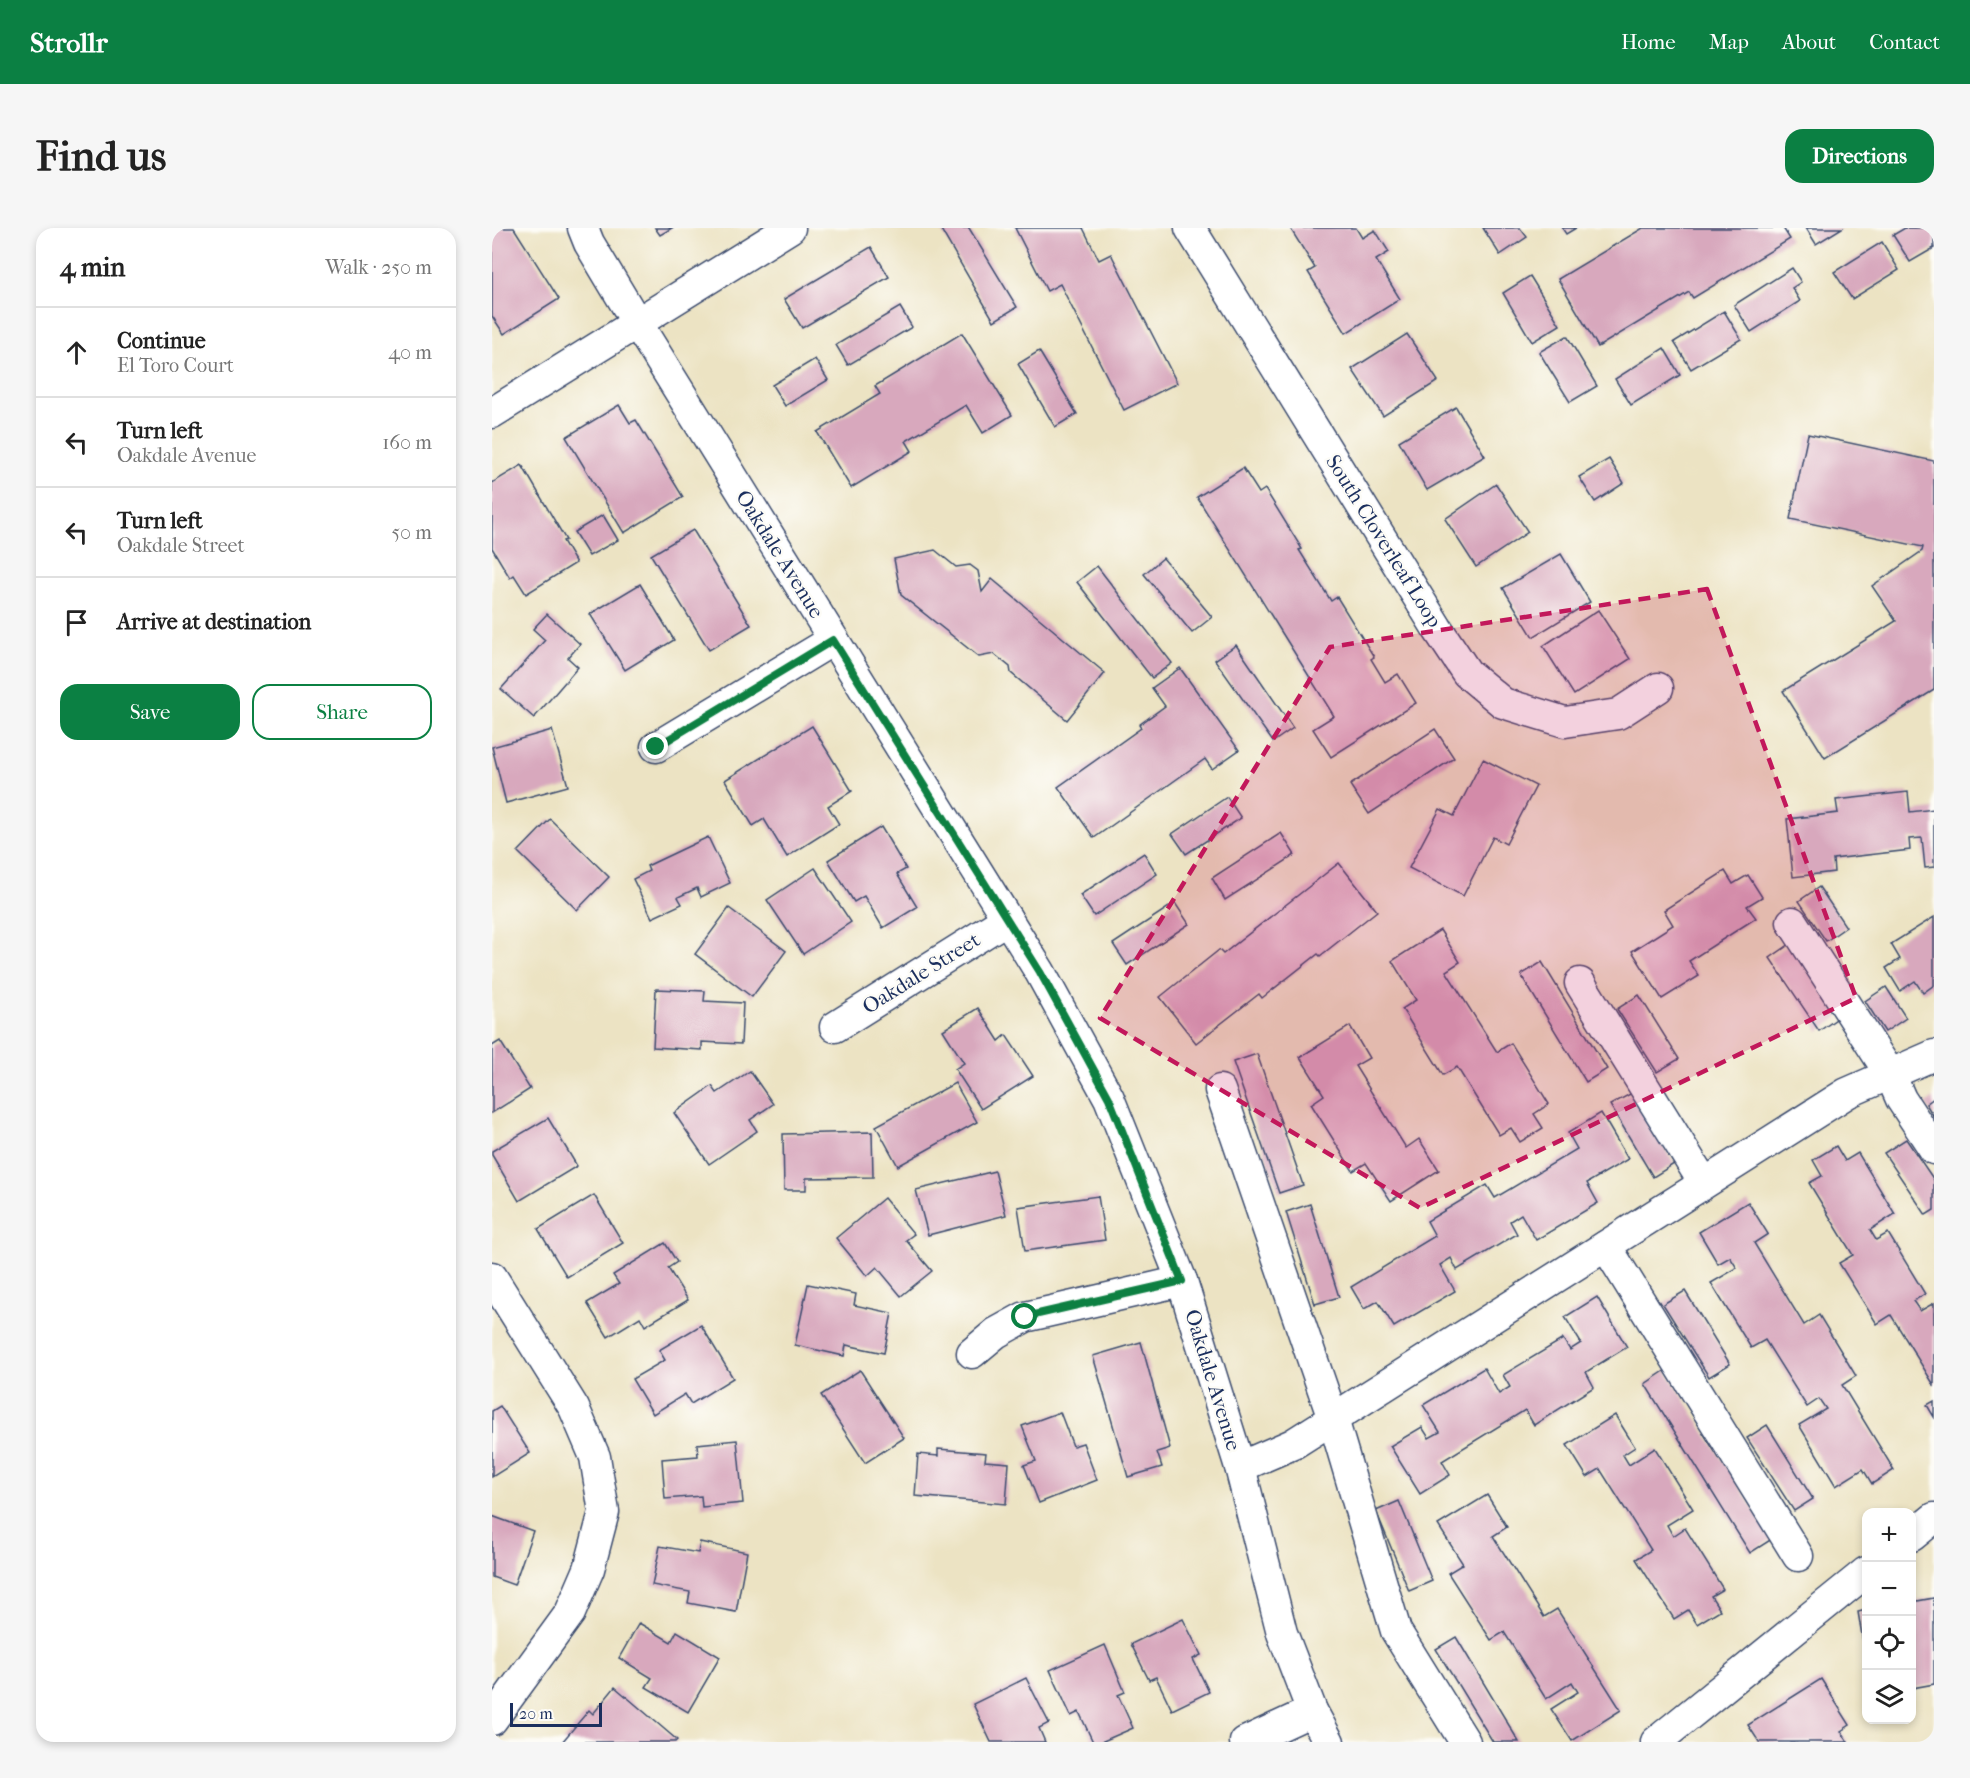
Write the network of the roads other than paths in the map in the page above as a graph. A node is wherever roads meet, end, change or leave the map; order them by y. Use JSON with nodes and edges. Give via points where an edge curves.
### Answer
{"nodes":[{"id":1,"x":583,"y":228,"type":"edge"},
{"id":2,"x":790,"y":228,"type":"edge"},
{"id":3,"x":1190,"y":228,"type":"edge"},
{"id":4,"x":637,"y":322,"type":"junction"},
{"id":5,"x":492,"y":413,"type":"edge"},
{"id":6,"x":833,"y":640,"type":"junction"},
{"id":7,"x":1658,"y":688,"type":"dead end"},
{"id":8,"x":656,"y":747,"type":"dead end"},
{"id":9,"x":1007,"y":919,"type":"junction"},
{"id":10,"x":1792,"y":922,"type":"dead end"},
{"id":11,"x":1580,"y":982,"type":"dead end"},
{"id":12,"x":835,"y":1027,"type":"dead end"},
{"id":13,"x":1934,"y":1055,"type":"edge"},
{"id":14,"x":1890,"y":1074,"type":"junction"},
{"id":15,"x":1220,"y":1090,"type":"dead end"},
{"id":16,"x":1934,"y":1149,"type":"edge"},
{"id":17,"x":1704,"y":1184,"type":"junction"},
{"id":18,"x":1605,"y":1246,"type":"junction"},
{"id":19,"x":492,"y":1277,"type":"edge"},
{"id":20,"x":1182,"y":1281,"type":"junction"},
{"id":21,"x":972,"y":1353,"type":"dead end"},
{"id":22,"x":1333,"y":1419,"type":"junction"},
{"id":23,"x":1240,"y":1467,"type":"junction"},
{"id":24,"x":1934,"y":1518,"type":"edge"},
{"id":25,"x":1916,"y":1532,"type":"edge"},
{"id":26,"x":1798,"y":1556,"type":"dead end"},
{"id":27,"x":1862,"y":1575,"type":"edge"},
{"id":28,"x":1312,"y":1711,"type":"junction"},
{"id":29,"x":492,"y":1720,"type":"edge"},
{"id":30,"x":1245,"y":1742,"type":"edge"},
{"id":31,"x":1329,"y":1742,"type":"edge"},
{"id":32,"x":1465,"y":1742,"type":"edge"},
{"id":33,"x":1656,"y":1742,"type":"edge"}],
"edges":[{"from":1,"to":4,"type":"street","name":"Oakdale Avenue"},
{"from":2,"to":4,"type":"street"},
{"from":3,"to":7,"type":"street","name":"South Cloverleaf Loop","via":[[1467,673],[1503,703],[1564,722],[1618,714]]},
{"from":4,"to":5,"type":"street"},
{"from":4,"to":6,"type":"street","name":"Oakdale Avenue"},
{"from":6,"to":8,"type":"street"},
{"from":6,"to":9,"type":"street","name":"Oakdale Avenue"},
{"from":9,"to":12,"type":"street","name":"Oakdale Street"},
{"from":9,"to":20,"type":"street","name":"Oakdale Avenue","via":[[1109,1098]]},
{"from":10,"to":14,"type":"street"},
{"from":11,"to":17,"type":"street"},
{"from":13,"to":14,"type":"street"},
{"from":14,"to":16,"type":"street","via":[[1901,1100]]},
{"from":14,"to":17,"type":"street","via":[[1847,1093]]},
{"from":15,"to":22,"type":"street"},
{"from":17,"to":18,"type":"street"},
{"from":18,"to":22,"type":"street"},
{"from":18,"to":26,"type":"street"},
{"from":19,"to":29,"type":"street","via":[[574,1408],[595,1457],[604,1512],[589,1569],[570,1613]]},
{"from":20,"to":21,"type":"street","via":[[1025,1317],[996,1333]]},
{"from":20,"to":23,"type":"street","name":"Oakdale Avenue"},
{"from":22,"to":23,"type":"street","via":[[1293,1444]]},
{"from":22,"to":32,"type":"street","via":[[1396,1631]]},
{"from":23,"to":28,"type":"street","name":"Oakdale Avenue","via":[[1282,1633]]},
{"from":24,"to":25,"type":"street"},
{"from":27,"to":33,"type":"street"},
{"from":28,"to":30,"type":"street"},
{"from":28,"to":31,"type":"street","name":"Oakdale Avenue"}]}
